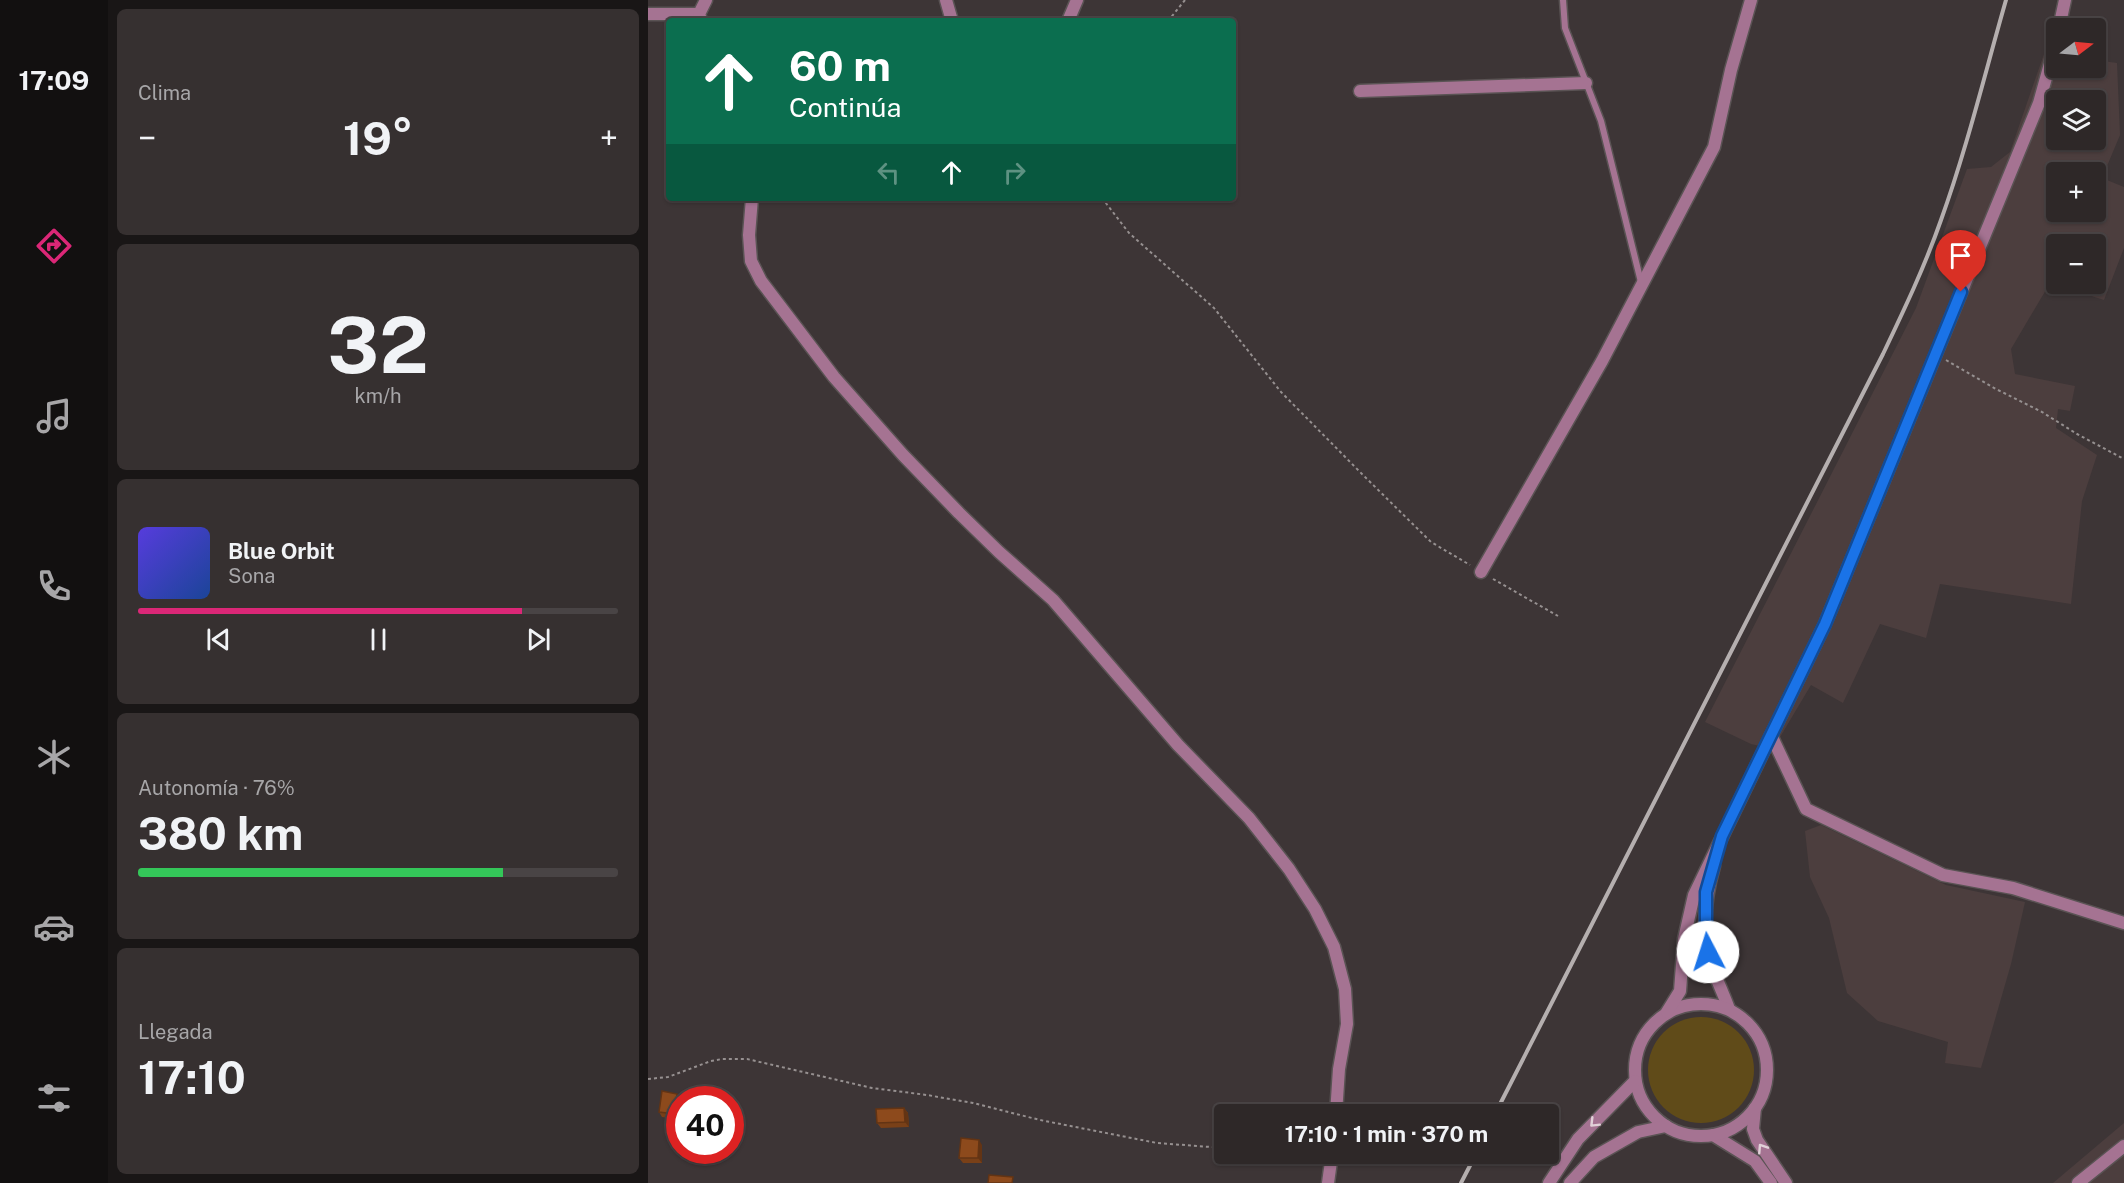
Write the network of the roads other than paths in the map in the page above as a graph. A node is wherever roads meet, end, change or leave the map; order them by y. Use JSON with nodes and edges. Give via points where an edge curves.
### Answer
{"nodes":[{"id":1,"x":706,"y":0,"type":"edge"},
{"id":2,"x":946,"y":0,"type":"edge"},
{"id":3,"x":1077,"y":0,"type":"edge"},
{"id":4,"x":1563,"y":0,"type":"edge"},
{"id":5,"x":1751,"y":0,"type":"edge"},
{"id":6,"x":2065,"y":0,"type":"edge"},
{"id":7,"x":648,"y":14,"type":"edge"},
{"id":8,"x":700,"y":18,"type":"edge"},
{"id":9,"x":951,"y":18,"type":"edge"},
{"id":10,"x":1069,"y":18,"type":"edge"},
{"id":11,"x":2061,"y":18,"type":"edge"},
{"id":12,"x":2046,"y":78,"type":"edge"},
{"id":13,"x":1586,"y":82,"type":"junction"},
{"id":14,"x":1360,"y":91,"type":"dead end"},
{"id":15,"x":752,"y":201,"type":"edge"},
{"id":16,"x":1642,"y":284,"type":"junction"},
{"id":17,"x":1481,"y":572,"type":"road end"},
{"id":18,"x":1771,"y":735,"type":"junction"},
{"id":19,"x":1722,"y":836,"type":"junction"},
{"id":20,"x":2124,"y":923,"type":"edge"},
{"id":21,"x":1730,"y":1010,"type":"junction"},
{"id":22,"x":1667,"y":1012,"type":"junction"},
{"id":23,"x":1635,"y":1081,"type":"junction"},
{"id":24,"x":1337,"y":1104,"type":"edge"},
{"id":25,"x":1755,"y":1108,"type":"junction"},
{"id":26,"x":1665,"y":1126,"type":"junction"},
{"id":27,"x":1713,"y":1135,"type":"junction"},
{"id":28,"x":2124,"y":1146,"type":"edge"},
{"id":29,"x":1331,"y":1164,"type":"edge"},
{"id":30,"x":1328,"y":1183,"type":"edge"},
{"id":31,"x":1549,"y":1183,"type":"edge"},
{"id":32,"x":1570,"y":1183,"type":"edge"},
{"id":33,"x":1771,"y":1183,"type":"edge"},
{"id":34,"x":1786,"y":1183,"type":"edge"},
{"id":35,"x":2078,"y":1183,"type":"edge"}],
"edges":[{"from":1,"to":8,"type":"street"},
{"from":2,"to":9,"type":"street"},
{"from":3,"to":10,"type":"street"},
{"from":4,"to":13,"type":"lane","via":[[1565,28]]},
{"from":5,"to":16,"type":"street","via":[[1714,147]]},
{"from":6,"to":11,"type":"street"},
{"from":7,"to":8,"type":"street"},
{"from":12,"to":18,"type":"street","via":[[1825,624]]},
{"from":13,"to":14,"type":"street"},
{"from":13,"to":16,"type":"lane","via":[[1601,121]]},
{"from":15,"to":24,"type":"street","via":[[750,261],[761,282],[834,377],[959,513],[1053,600],[1178,745],[1249,818],[1315,909],[1334,947],[1345,989],[1347,1024]]},
{"from":16,"to":17,"type":"street"},
{"from":18,"to":19,"type":"street"},
{"from":18,"to":20,"type":"street","via":[[1806,809],[1943,875],[2013,888]]},
{"from":19,"to":21,"type":"street","via":[[1706,892],[1706,938],[1711,965]]},
{"from":19,"to":22,"type":"street","via":[[1694,895],[1684,939],[1680,991]]},
{"from":21,"to":22,"type":"street","via":[[1698,1003]]},
{"from":21,"to":25,"type":"street","via":[[1754,1030],[1767,1061],[1763,1093]]},
{"from":22,"to":23,"type":"street","via":[[1640,1041]]},
{"from":23,"to":26,"type":"street","via":[[1646,1107]]},
{"from":23,"to":31,"type":"street","one_way":true,"via":[[1578,1139]]},
{"from":25,"to":27,"type":"street","via":[[1737,1126]]},
{"from":34,"to":25,"type":"street","one_way":true,"via":[[1757,1140],[1753,1128]]},
{"from":26,"to":27,"type":"street","via":[[1680,1133]]},
{"from":26,"to":32,"type":"street","via":[[1638,1132],[1594,1157]]},
{"from":27,"to":33,"type":"street","via":[[1755,1161]]},
{"from":28,"to":35,"type":"street"},
{"from":29,"to":30,"type":"street"}]}
